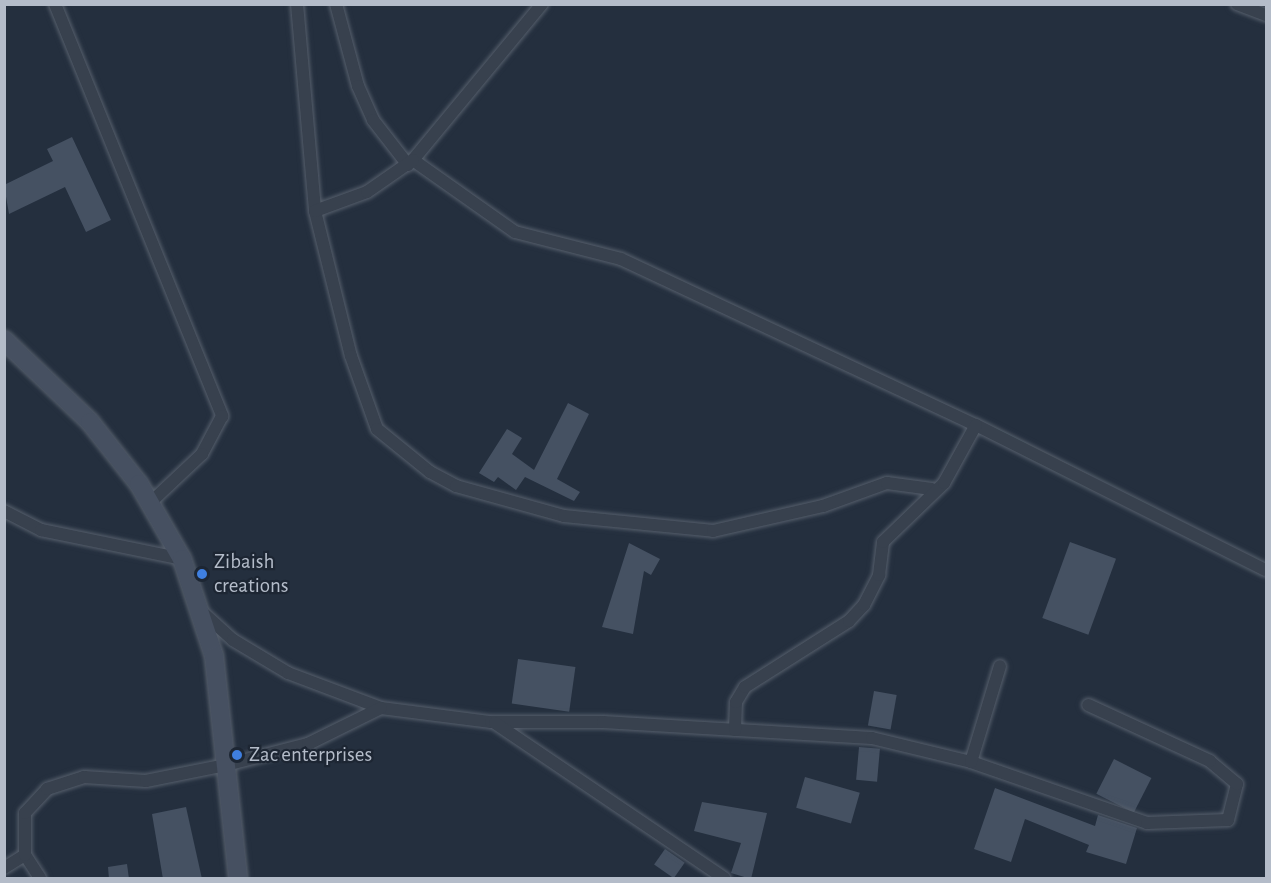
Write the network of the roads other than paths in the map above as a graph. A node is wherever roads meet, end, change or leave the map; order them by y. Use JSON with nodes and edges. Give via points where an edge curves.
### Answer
{"nodes":[{"id":1,"x":55,"y":4,"type":"edge"},
{"id":2,"x":297,"y":4,"type":"edge"},
{"id":3,"x":336,"y":4,"type":"edge"},
{"id":4,"x":542,"y":4,"type":"edge"},
{"id":5,"x":1237,"y":4,"type":"edge"},
{"id":6,"x":1266,"y":15,"type":"edge"},
{"id":7,"x":411,"y":162,"type":"junction"},
{"id":8,"x":315,"y":212,"type":"junction"},
{"id":9,"x":4,"y":340,"type":"edge"},
{"id":10,"x":976,"y":425,"type":"junction"},
{"id":11,"x":932,"y":489,"type":"junction"},
{"id":12,"x":151,"y":502,"type":"junction"},
{"id":13,"x":4,"y":511,"type":"edge"},
{"id":14,"x":182,"y":558,"type":"junction"},
{"id":15,"x":1266,"y":570,"type":"edge"},
{"id":16,"x":201,"y":611,"type":"junction"},
{"id":17,"x":1000,"y":666,"type":"dead end"},
{"id":18,"x":1088,"y":705,"type":"dead end"},
{"id":19,"x":381,"y":708,"type":"junction"},
{"id":20,"x":491,"y":722,"type":"junction"},
{"id":21,"x":735,"y":730,"type":"junction"},
{"id":22,"x":971,"y":762,"type":"junction"},
{"id":23,"x":226,"y":765,"type":"junction"},
{"id":24,"x":25,"y":855,"type":"junction"},
{"id":25,"x":4,"y":868,"type":"edge"},
{"id":26,"x":40,"y":879,"type":"edge"},
{"id":27,"x":238,"y":879,"type":"edge"},
{"id":28,"x":724,"y":879,"type":"edge"}],
"edges":[{"from":1,"to":12,"type":"street","via":[[222,416],[202,454]]},
{"from":2,"to":8,"type":"street"},
{"from":3,"to":7,"type":"street","via":[[358,86],[373,120]]},
{"from":4,"to":7,"type":"street"},
{"from":5,"to":6,"type":"street"},
{"from":7,"to":8,"type":"street","via":[[367,192]]},
{"from":7,"to":10,"type":"street","via":[[515,232],[621,260]]},
{"from":8,"to":11,"type":"street","via":[[351,356],[377,429],[456,486],[564,516],[713,531],[823,506],[887,483]]},
{"from":9,"to":12,"type":"main road","via":[[90,422]]},
{"from":10,"to":11,"type":"street","via":[[944,483]]},
{"from":10,"to":15,"type":"street"},
{"from":11,"to":21,"type":"street","via":[[883,542],[879,575],[864,605],[849,621],[745,687],[736,702]]},
{"from":12,"to":14,"type":"main road"},
{"from":13,"to":14,"type":"street","via":[[41,530]]},
{"from":14,"to":16,"type":"main road"},
{"from":16,"to":19,"type":"street","via":[[234,640],[288,673]]},
{"from":16,"to":23,"type":"main road","via":[[214,656]]},
{"from":17,"to":22,"type":"street"},
{"from":18,"to":22,"type":"street","via":[[1210,761],[1237,784],[1228,820],[1147,823]]},
{"from":19,"to":20,"type":"street"},
{"from":19,"to":23,"type":"street","via":[[308,744]]},
{"from":20,"to":21,"type":"street"},
{"from":20,"to":28,"type":"street","via":[[515,732]]},
{"from":21,"to":22,"type":"street","via":[[872,738]]},
{"from":23,"to":24,"type":"street","via":[[146,782],[84,777],[47,789],[25,813]]},
{"from":23,"to":27,"type":"main road"},
{"from":24,"to":25,"type":"street"},
{"from":24,"to":26,"type":"street"}]}
